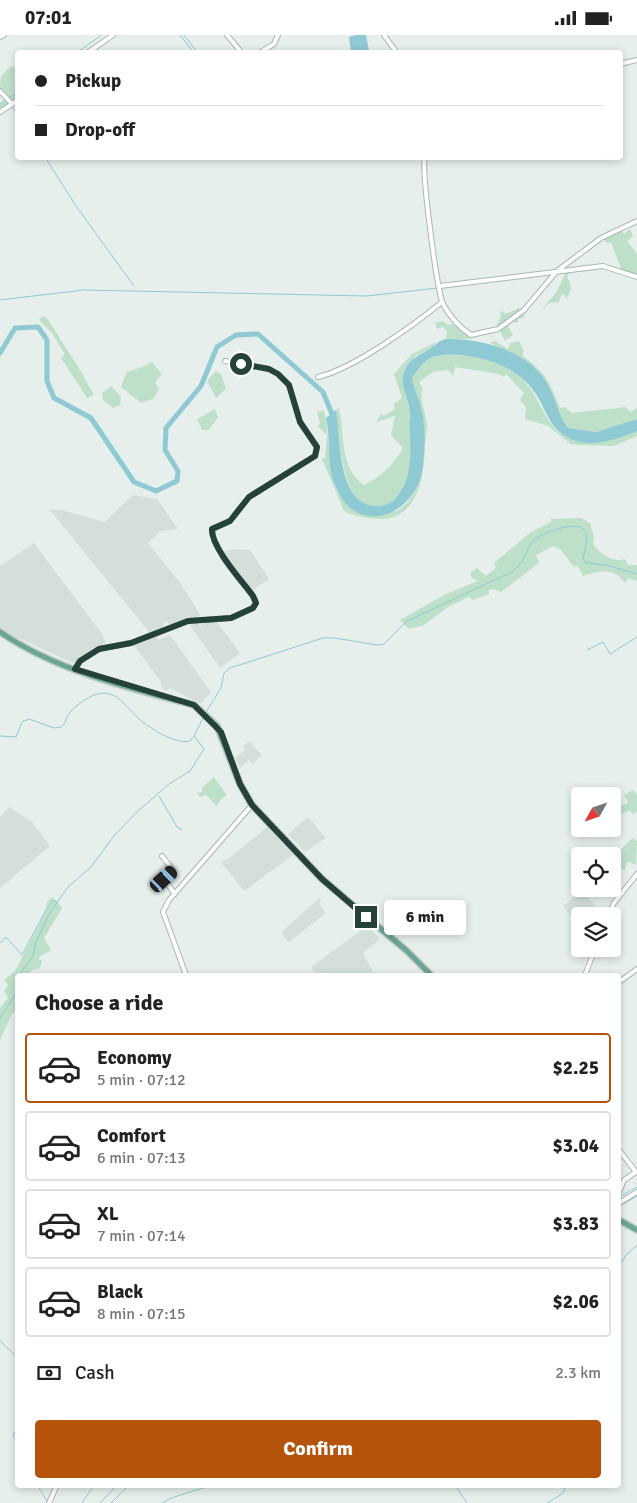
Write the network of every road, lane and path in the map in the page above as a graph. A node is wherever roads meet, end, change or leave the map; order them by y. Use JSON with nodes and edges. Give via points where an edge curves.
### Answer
{"nodes":[{"id":1,"x":4,"y":35,"type":"edge"},
{"id":2,"x":113,"y":35,"type":"edge"},
{"id":3,"x":227,"y":35,"type":"edge"},
{"id":4,"x":278,"y":35,"type":"edge"},
{"id":5,"x":384,"y":35,"type":"edge"},
{"id":6,"x":0,"y":37,"type":"edge"},
{"id":7,"x":91,"y":50,"type":"edge"},
{"id":8,"x":240,"y":50,"type":"edge"},
{"id":9,"x":265,"y":50,"type":"edge"},
{"id":10,"x":395,"y":50,"type":"edge"},
{"id":11,"x":637,"y":59,"type":"edge"},
{"id":12,"x":623,"y":63,"type":"edge"},
{"id":13,"x":0,"y":91,"type":"edge"},
{"id":14,"x":15,"y":102,"type":"edge"},
{"id":15,"x":12,"y":104,"type":"junction"},
{"id":16,"x":0,"y":112,"type":"edge"},
{"id":17,"x":425,"y":160,"type":"edge"},
{"id":18,"x":637,"y":221,"type":"edge"},
{"id":19,"x":557,"y":271,"type":"junction"},
{"id":20,"x":637,"y":277,"type":"edge"},
{"id":21,"x":440,"y":286,"type":"junction"},
{"id":22,"x":442,"y":302,"type":"junction"},
{"id":23,"x":225,"y":361,"type":"dead end"},
{"id":24,"x":318,"y":377,"type":"dead end"},
{"id":25,"x":0,"y":633,"type":"edge"},
{"id":26,"x":75,"y":669,"type":"junction"},
{"id":27,"x":252,"y":805,"type":"junction"},
{"id":28,"x":162,"y":856,"type":"dead end"},
{"id":29,"x":637,"y":874,"type":"edge"},
{"id":30,"x":174,"y":894,"type":"junction"},
{"id":31,"x":612,"y":907,"type":"edge"},
{"id":32,"x":592,"y":957,"type":"edge"},
{"id":33,"x":637,"y":969,"type":"edge"},
{"id":34,"x":185,"y":973,"type":"edge"},
{"id":35,"x":429,"y":973,"type":"edge"},
{"id":36,"x":586,"y":973,"type":"edge"},
{"id":37,"x":621,"y":981,"type":"edge"},
{"id":38,"x":621,"y":1153,"type":"edge"},
{"id":39,"x":621,"y":1187,"type":"edge"},
{"id":40,"x":637,"y":1192,"type":"edge"},
{"id":41,"x":621,"y":1202,"type":"edge"},
{"id":42,"x":621,"y":1221,"type":"edge"},
{"id":43,"x":637,"y":1230,"type":"edge"},
{"id":44,"x":56,"y":1488,"type":"edge"},
{"id":45,"x":49,"y":1503,"type":"edge"}],
"edges":[{"from":1,"to":6,"type":"street"},
{"from":2,"to":7,"type":"street"},
{"from":3,"to":8,"type":"street"},
{"from":4,"to":9,"type":"street","via":[[274,45]]},
{"from":5,"to":10,"type":"street"},
{"from":11,"to":12,"type":"street"},
{"from":13,"to":15,"type":"street"},
{"from":14,"to":15,"type":"street"},
{"from":15,"to":16,"type":"street"},
{"from":17,"to":21,"type":"street","via":[[431,244]]},
{"from":18,"to":19,"type":"street","via":[[602,238]]},
{"from":19,"to":20,"type":"street","via":[[603,266]]},
{"from":19,"to":21,"type":"street"},
{"from":19,"to":22,"type":"street","via":[[524,310],[487,333],[471,335],[460,328]]},
{"from":21,"to":22,"type":"street"},
{"from":22,"to":24,"type":"street","via":[[367,354]]},
{"from":23,"to":26,"type":"street","via":[[269,369],[278,374],[289,385],[300,422],[317,447],[315,456],[249,497],[230,521],[212,529],[220,550],[256,603],[253,608],[231,618],[188,621],[131,643],[99,649],[80,661]]},
{"from":25,"to":26,"type":"main road","via":[[40,655]]},
{"from":26,"to":27,"type":"main road","via":[[200,709],[221,732],[240,784]]},
{"from":27,"to":30,"type":"street"},
{"from":27,"to":35,"type":"main road","via":[[340,897]]},
{"from":28,"to":30,"type":"street","via":[[173,870],[164,879]]},
{"from":29,"to":31,"type":"street"},
{"from":30,"to":34,"type":"street","via":[[163,915]]},
{"from":32,"to":36,"type":"street"},
{"from":33,"to":37,"type":"street"},
{"from":38,"to":39,"type":"street","via":[[636,1173],[624,1180]]},
{"from":40,"to":41,"type":"street"},
{"from":42,"to":43,"type":"main road"},
{"from":44,"to":45,"type":"street"}]}
